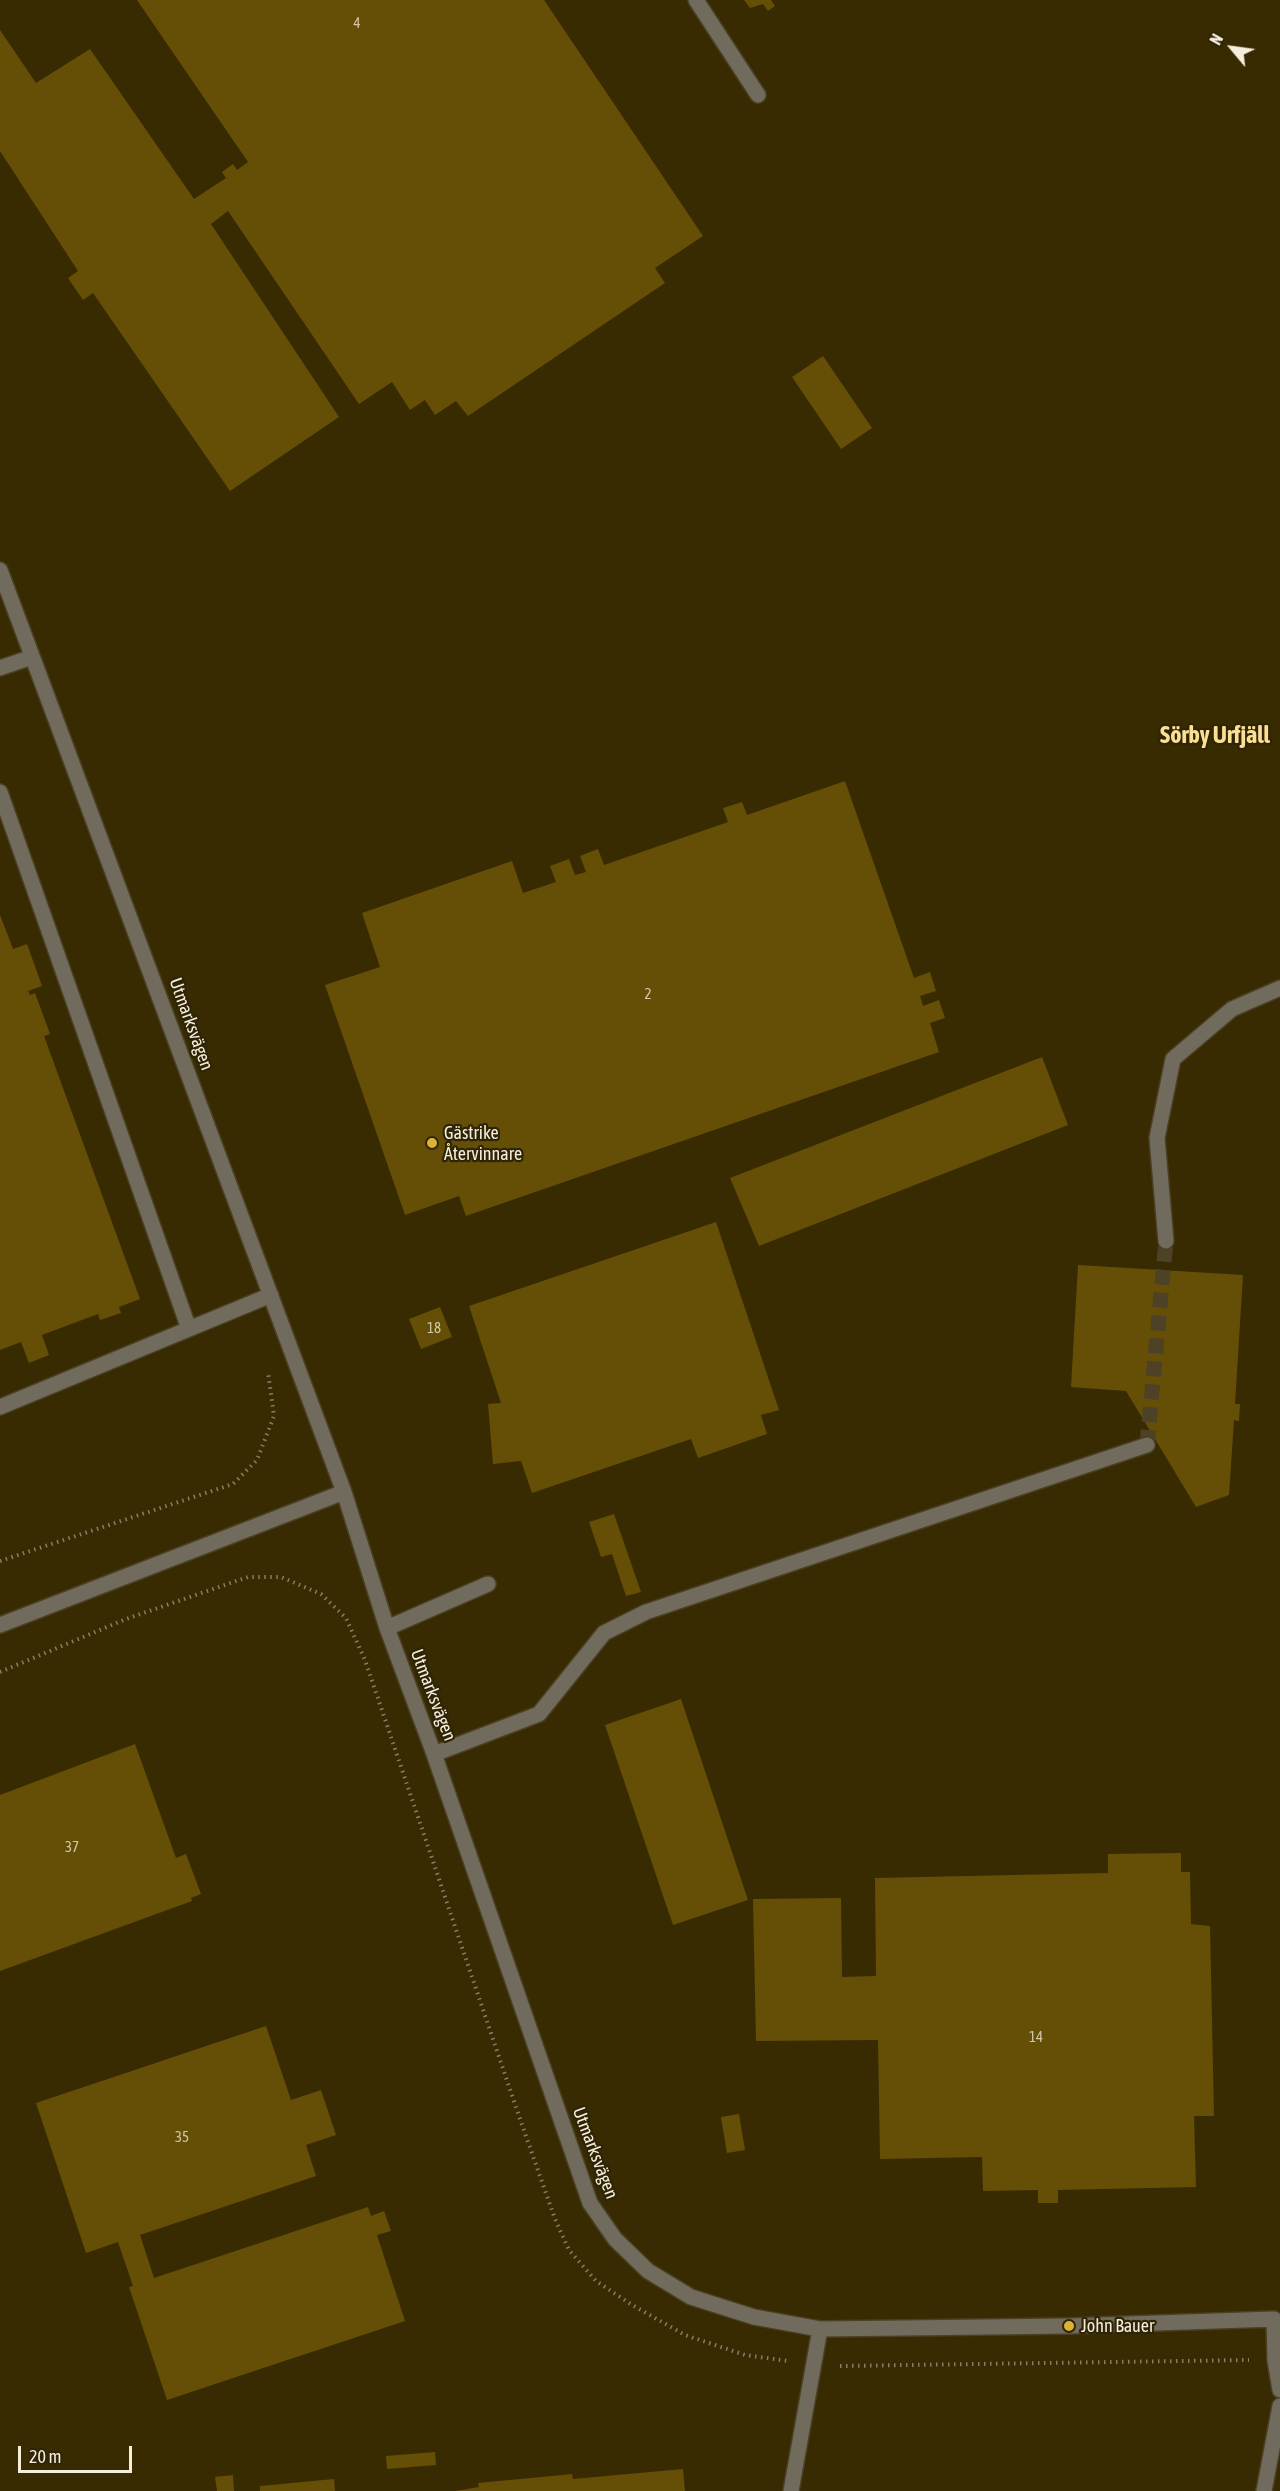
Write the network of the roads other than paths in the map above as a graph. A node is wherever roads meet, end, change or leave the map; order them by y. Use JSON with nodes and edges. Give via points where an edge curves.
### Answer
{"nodes":[{"id":1,"x":696,"y":0,"type":"edge"},
{"id":2,"x":758,"y":95,"type":"dead end"},
{"id":3,"x":0,"y":570,"type":"edge"},
{"id":4,"x":32,"y":657,"type":"junction"},
{"id":5,"x":0,"y":668,"type":"edge"},
{"id":6,"x":0,"y":792,"type":"edge"},
{"id":7,"x":1280,"y":988,"type":"edge"},
{"id":8,"x":1166,"y":1241,"type":"tunnel mouth"},
{"id":9,"x":271,"y":1295,"type":"junction"},
{"id":10,"x":189,"y":1329,"type":"junction"},
{"id":11,"x":0,"y":1407,"type":"edge"},
{"id":12,"x":1147,"y":1445,"type":"dead end"},
{"id":13,"x":344,"y":1492,"type":"junction"},
{"id":14,"x":488,"y":1584,"type":"dead end"},
{"id":15,"x":0,"y":1625,"type":"edge"},
{"id":16,"x":387,"y":1628,"type":"junction"},
{"id":17,"x":434,"y":1754,"type":"junction"},
{"id":18,"x":1277,"y":2319,"type":"edge"},
{"id":19,"x":820,"y":2330,"type":"junction"},
{"id":20,"x":1280,"y":2390,"type":"edge"},
{"id":21,"x":1280,"y":2406,"type":"edge"},
{"id":22,"x":791,"y":2491,"type":"edge"},
{"id":23,"x":1264,"y":2491,"type":"edge"}],
"edges":[{"from":1,"to":2,"type":"street"},
{"from":3,"to":4,"type":"street","name":"Utmarksvägen"},
{"from":4,"to":5,"type":"street"},
{"from":4,"to":9,"type":"street","name":"Utmarksvägen"},
{"from":6,"to":10,"type":"street"},
{"from":7,"to":8,"type":"street","via":[[1232,1009],[1173,1059],[1157,1138]]},
{"from":9,"to":10,"type":"street"},
{"from":9,"to":13,"type":"street","name":"Utmarksvägen"},
{"from":10,"to":11,"type":"street"},
{"from":12,"to":17,"type":"street","via":[[646,1612],[604,1634],[539,1714]]},
{"from":13,"to":15,"type":"street"},
{"from":13,"to":16,"type":"street","name":"Utmarksvägen"},
{"from":14,"to":16,"type":"street"},
{"from":16,"to":17,"type":"street","name":"Utmarksvägen"},
{"from":17,"to":19,"type":"street","name":"Utmarksvägen","via":[[590,2203],[615,2239],[648,2271],[691,2296],[754,2318]]},
{"from":18,"to":19,"type":"street","name":"Utmarksvägen"},
{"from":18,"to":20,"type":"street","via":[[1275,2360]]},
{"from":19,"to":22,"type":"street"},
{"from":21,"to":23,"type":"street"}]}
